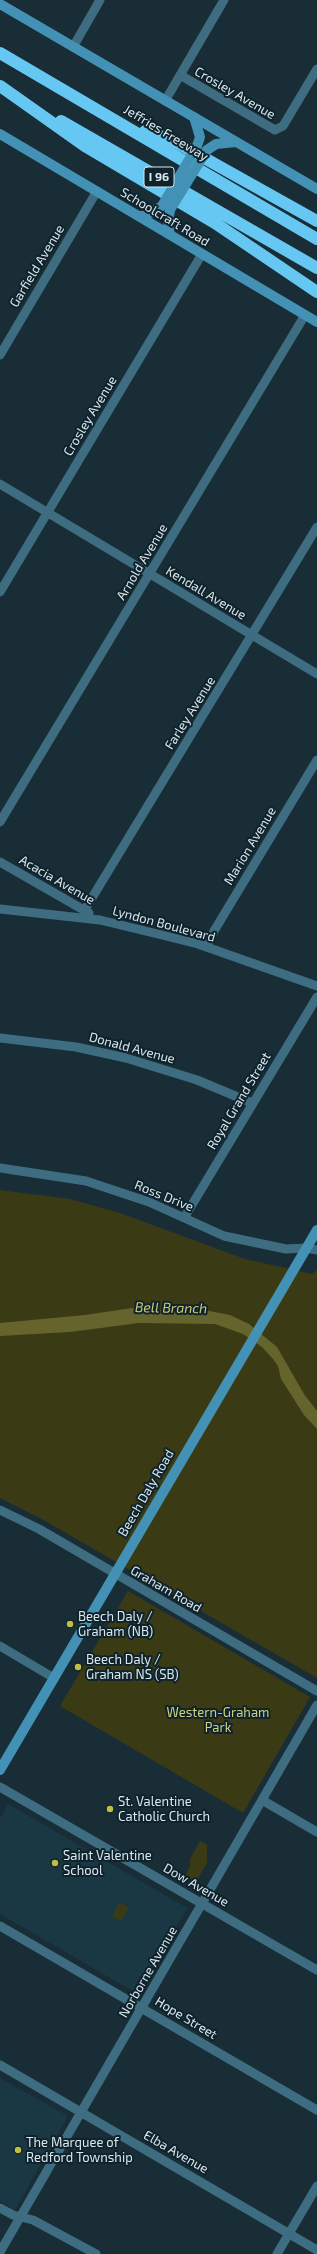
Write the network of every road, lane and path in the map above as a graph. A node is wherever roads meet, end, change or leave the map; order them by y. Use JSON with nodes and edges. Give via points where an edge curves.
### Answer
{"nodes":[{"id":1,"x":100,"y":0,"type":"edge"},
{"id":2,"x":224,"y":0,"type":"edge"},
{"id":3,"x":0,"y":4,"type":"edge"},
{"id":4,"x":73,"y":47,"type":"junction"},
{"id":5,"x":0,"y":52,"type":"edge"},
{"id":6,"x":317,"y":69,"type":"edge"},
{"id":7,"x":180,"y":75,"type":"junction"},
{"id":8,"x":0,"y":86,"type":"edge"},
{"id":9,"x":165,"y":101,"type":"junction"},
{"id":10,"x":194,"y":118,"type":"junction"},
{"id":11,"x":122,"y":124,"type":"junction"},
{"id":12,"x":0,"y":134,"type":"edge"},
{"id":13,"x":236,"y":142,"type":"junction"},
{"id":14,"x":317,"y":189,"type":"edge"},
{"id":15,"x":97,"y":191,"type":"junction"},
{"id":16,"x":166,"y":208,"type":"junction"},
{"id":17,"x":139,"y":216,"type":"junction"},
{"id":18,"x":317,"y":221,"type":"edge"},
{"id":19,"x":170,"y":235,"type":"junction"},
{"id":20,"x":317,"y":239,"type":"edge"},
{"id":21,"x":202,"y":254,"type":"junction"},
{"id":22,"x":317,"y":268,"type":"edge"},
{"id":23,"x":317,"y":292,"type":"edge"},
{"id":24,"x":305,"y":315,"type":"junction"},
{"id":25,"x":317,"y":322,"type":"edge"},
{"id":26,"x":0,"y":355,"type":"edge"},
{"id":27,"x":0,"y":484,"type":"edge"},
{"id":28,"x":47,"y":512,"type":"junction"},
{"id":29,"x":317,"y":527,"type":"edge"},
{"id":30,"x":150,"y":574,"type":"junction"},
{"id":31,"x":0,"y":592,"type":"edge"},
{"id":32,"x":252,"y":636,"type":"junction"},
{"id":33,"x":317,"y":674,"type":"edge"},
{"id":34,"x":317,"y":760,"type":"edge"},
{"id":35,"x":0,"y":822,"type":"edge"},
{"id":36,"x":0,"y":862,"type":"edge"},
{"id":37,"x":0,"y":909,"type":"edge"},
{"id":38,"x":84,"y":911,"type":"junction"},
{"id":39,"x":100,"y":920,"type":"junction"},
{"id":40,"x":207,"y":947,"type":"junction"},
{"id":41,"x":317,"y":986,"type":"edge"},
{"id":42,"x":317,"y":997,"type":"edge"},
{"id":43,"x":0,"y":1038,"type":"edge"},
{"id":44,"x":252,"y":1103,"type":"junction"},
{"id":45,"x":0,"y":1168,"type":"edge"},
{"id":46,"x":184,"y":1218,"type":"junction"},
{"id":47,"x":317,"y":1230,"type":"edge"},
{"id":48,"x":306,"y":1248,"type":"junction"},
{"id":49,"x":317,"y":1250,"type":"edge"},
{"id":50,"x":0,"y":1510,"type":"edge"},
{"id":51,"x":115,"y":1574,"type":"junction"},
{"id":52,"x":0,"y":1646,"type":"edge"},
{"id":53,"x":54,"y":1678,"type":"junction"},
{"id":54,"x":317,"y":1691,"type":"edge"},
{"id":55,"x":317,"y":1705,"type":"edge"},
{"id":56,"x":0,"y":1770,"type":"edge"},
{"id":57,"x":0,"y":1786,"type":"edge"},
{"id":58,"x":262,"y":1800,"type":"junction"},
{"id":59,"x":317,"y":1832,"type":"edge"},
{"id":60,"x":202,"y":1903,"type":"junction"},
{"id":61,"x":0,"y":1926,"type":"edge"},
{"id":62,"x":317,"y":1970,"type":"edge"},
{"id":63,"x":142,"y":2008,"type":"junction"},
{"id":64,"x":0,"y":2065,"type":"edge"},
{"id":65,"x":317,"y":2110,"type":"edge"},
{"id":66,"x":81,"y":2112,"type":"junction"},
{"id":67,"x":317,"y":2186,"type":"edge"},
{"id":68,"x":0,"y":2208,"type":"edge"},
{"id":69,"x":20,"y":2217,"type":"junction"},
{"id":70,"x":289,"y":2234,"type":"junction"},
{"id":71,"x":317,"y":2250,"type":"edge"},
{"id":72,"x":0,"y":2252,"type":"edge"},
{"id":73,"x":96,"y":2254,"type":"edge"},
{"id":74,"x":277,"y":2254,"type":"edge"}],
"edges":[{"from":1,"to":4,"type":"street"},
{"from":2,"to":7,"type":"street"},
{"from":3,"to":4,"type":"main road"},
{"from":4,"to":9,"type":"main road"},
{"from":5,"to":11,"type":"highway","name":"Jeffries Freeway","number":"I 96"},
{"from":6,"to":7,"type":"street","name":"Crosley Avenue","via":[[283,126],[275,130]]},
{"from":7,"to":9,"type":"street"},
{"from":8,"to":22,"type":"highway","number":"I 96"},
{"from":8,"to":23,"type":"highway","via":[[85,146],[215,223]]},
{"from":9,"to":10,"type":"main road"},
{"from":10,"to":13,"type":"main road"},
{"from":10,"to":16,"type":"main road","bridge":true,"via":[[200,137]]},
{"from":11,"to":18,"type":"highway","via":[[172,140]]},
{"from":11,"to":20,"type":"highway","name":"Jeffries Freeway","number":"I 96"},
{"from":12,"to":15,"type":"main road","name":"Schoolcraft Road"},
{"from":13,"to":14,"type":"main road"},
{"from":13,"to":16,"type":"main road","bridge":true,"via":[[216,144],[207,150]]},
{"from":15,"to":17,"type":"main road","name":"Schoolcraft Road"},
{"from":15,"to":26,"type":"street","name":"Garfield Avenue"},
{"from":16,"to":17,"type":"main road"},
{"from":16,"to":19,"type":"main road"},
{"from":17,"to":19,"type":"main road","name":"Schoolcraft Road"},
{"from":19,"to":21,"type":"main road","name":"Schoolcraft Road"},
{"from":21,"to":24,"type":"main road","name":"Schoolcraft Road"},
{"from":21,"to":28,"type":"street","name":"Crosley Avenue"},
{"from":24,"to":25,"type":"main road","name":"Schoolcraft Road"},
{"from":24,"to":30,"type":"street","name":"Arnold Avenue"},
{"from":27,"to":28,"type":"street","name":"Kendall Avenue"},
{"from":28,"to":30,"type":"street","name":"Kendall Avenue"},
{"from":28,"to":31,"type":"street","name":"Crosley Avenue"},
{"from":29,"to":32,"type":"street","name":"Farley Avenue"},
{"from":30,"to":32,"type":"street","name":"Kendall Avenue"},
{"from":30,"to":35,"type":"street","name":"Arnold Avenue"},
{"from":32,"to":33,"type":"street","name":"Kendall Avenue"},
{"from":32,"to":38,"type":"street","name":"Farley Avenue"},
{"from":34,"to":40,"type":"street","name":"Marion Avenue","via":[[214,930]]},
{"from":36,"to":38,"type":"street","name":"Acacia Avenue"},
{"from":37,"to":39,"type":"street","name":"Lyndon Boulevard"},
{"from":38,"to":39,"type":"street","name":"Acacia Avenue"},
{"from":39,"to":40,"type":"street","name":"Lyndon Boulevard"},
{"from":40,"to":41,"type":"street","name":"Lyndon Boulevard"},
{"from":42,"to":44,"type":"street","name":"Royal Grand Street"},
{"from":43,"to":44,"type":"street","name":"Donald Avenue","via":[[76,1047],[126,1058],[197,1080]]},
{"from":44,"to":46,"type":"street","name":"Royal Grand Street"},
{"from":45,"to":46,"type":"street","name":"Ross Drive","via":[[86,1180],[149,1202]]},
{"from":46,"to":48,"type":"street","name":"Ross Drive","via":[[224,1236],[286,1249]]},
{"from":47,"to":48,"type":"main road","name":"Beech Daly Road"},
{"from":48,"to":49,"type":"street","name":"Ross Drive"},
{"from":48,"to":51,"type":"main road","name":"Beech Daly Road"},
{"from":50,"to":51,"type":"street","name":"Graham Road"},
{"from":51,"to":53,"type":"main road","name":"Beech Daly Road"},
{"from":51,"to":54,"type":"street","name":"Graham Road"},
{"from":52,"to":53,"type":"street"},
{"from":53,"to":56,"type":"main road","name":"Beech Daly Road"},
{"from":55,"to":58,"type":"street","name":"Norborne Avenue"},
{"from":57,"to":60,"type":"street","name":"Dow Avenue"},
{"from":58,"to":59,"type":"street"},
{"from":58,"to":60,"type":"street","name":"Norborne Avenue"},
{"from":60,"to":62,"type":"street","name":"Dow Avenue"},
{"from":60,"to":63,"type":"street","name":"Norborne Avenue"},
{"from":61,"to":63,"type":"street","name":"Hope Street"},
{"from":63,"to":65,"type":"street","name":"Hope Street"},
{"from":63,"to":66,"type":"street","name":"Norborne Avenue"},
{"from":64,"to":66,"type":"street","name":"Elba Avenue"},
{"from":66,"to":69,"type":"street","name":"Norborne Avenue"},
{"from":66,"to":70,"type":"street","name":"Elba Avenue"},
{"from":67,"to":70,"type":"street"},
{"from":68,"to":69,"type":"street"},
{"from":69,"to":72,"type":"street","name":"Norborne Avenue"},
{"from":69,"to":73,"type":"street","via":[[33,2220]]},
{"from":70,"to":71,"type":"street","name":"Elba Avenue"},
{"from":70,"to":74,"type":"street"}]}
